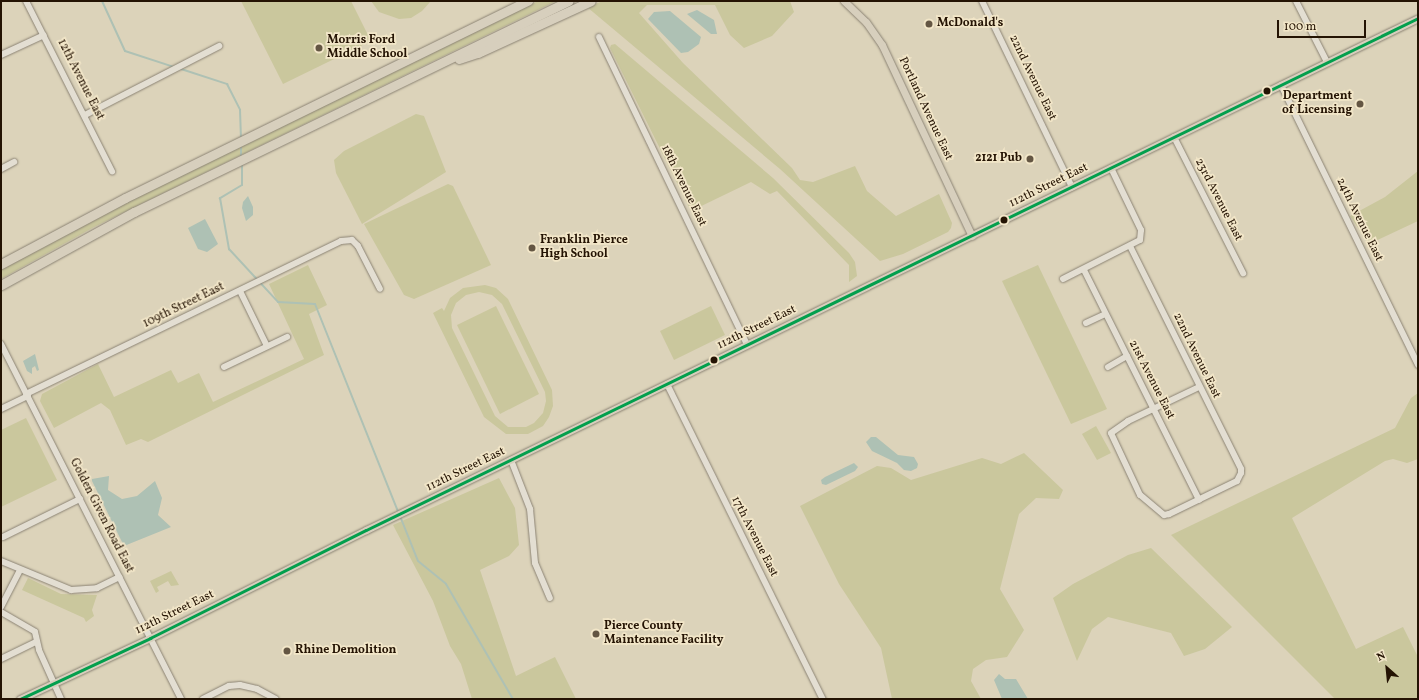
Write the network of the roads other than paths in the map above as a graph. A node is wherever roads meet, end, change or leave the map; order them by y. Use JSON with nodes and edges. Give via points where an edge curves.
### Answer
{"nodes":[{"id":1,"x":26,"y":1,"type":"edge"},
{"id":2,"x":516,"y":1,"type":"edge"},
{"id":3,"x":528,"y":1,"type":"edge"},
{"id":4,"x":568,"y":1,"type":"edge"},
{"id":5,"x":591,"y":1,"type":"edge"},
{"id":6,"x":844,"y":1,"type":"edge"},
{"id":7,"x":982,"y":1,"type":"edge"},
{"id":8,"x":1296,"y":1,"type":"edge"},
{"id":9,"x":1418,"y":18,"type":"edge"},
{"id":10,"x":44,"y":35,"type":"junction"},
{"id":11,"x":599,"y":37,"type":"dead end"},
{"id":12,"x":219,"y":46,"type":"dead end"},
{"id":13,"x":1,"y":55,"type":"edge"},
{"id":14,"x":417,"y":55,"type":"junction"},
{"id":15,"x":1327,"y":62,"type":"junction"},
{"id":16,"x":425,"y":70,"type":"junction"},
{"id":17,"x":1281,"y":85,"type":"junction"},
{"id":18,"x":85,"y":116,"type":"junction"},
{"id":19,"x":1174,"y":137,"type":"junction"},
{"id":20,"x":14,"y":162,"type":"dead end"},
{"id":21,"x":1111,"y":168,"type":"junction"},
{"id":22,"x":1,"y":169,"type":"edge"},
{"id":23,"x":112,"y":171,"type":"dead end"},
{"id":24,"x":1072,"y":187,"type":"junction"},
{"id":25,"x":972,"y":236,"type":"junction"},
{"id":26,"x":1130,"y":246,"type":"junction"},
{"id":27,"x":1,"y":264,"type":"edge"},
{"id":28,"x":1084,"y":270,"type":"junction"},
{"id":29,"x":1243,"y":273,"type":"dead end"},
{"id":30,"x":1063,"y":280,"type":"dead end"},
{"id":31,"x":1,"y":285,"type":"edge"},
{"id":32,"x":380,"y":289,"type":"dead end"},
{"id":33,"x":240,"y":291,"type":"junction"},
{"id":34,"x":1105,"y":314,"type":"junction"},
{"id":35,"x":1086,"y":323,"type":"dead end"},
{"id":36,"x":287,"y":337,"type":"dead end"},
{"id":37,"x":747,"y":345,"type":"junction"},
{"id":38,"x":2,"y":346,"type":"edge"},
{"id":39,"x":267,"y":346,"type":"junction"},
{"id":40,"x":1127,"y":356,"type":"junction"},
{"id":41,"x":1418,"y":365,"type":"edge"},
{"id":42,"x":224,"y":367,"type":"dead end"},
{"id":43,"x":1108,"y":367,"type":"dead end"},
{"id":44,"x":667,"y":384,"type":"junction"},
{"id":45,"x":1199,"y":387,"type":"junction"},
{"id":46,"x":27,"y":395,"type":"junction"},
{"id":47,"x":1153,"y":408,"type":"junction"},
{"id":48,"x":1,"y":409,"type":"edge"},
{"id":49,"x":511,"y":460,"type":"junction"},
{"id":50,"x":80,"y":499,"type":"junction"},
{"id":51,"x":1199,"y":500,"type":"junction"},
{"id":52,"x":3,"y":537,"type":"dead end"},
{"id":53,"x":1,"y":561,"type":"edge"},
{"id":54,"x":19,"y":573,"type":"junction"},
{"id":55,"x":120,"y":578,"type":"junction"},
{"id":56,"x":550,"y":598,"type":"dead end"},
{"id":57,"x":1,"y":607,"type":"edge"},
{"id":58,"x":1,"y":612,"type":"edge"},
{"id":59,"x":150,"y":638,"type":"junction"},
{"id":60,"x":36,"y":642,"type":"junction"},
{"id":61,"x":1,"y":659,"type":"edge"},
{"id":62,"x":55,"y":682,"type":"junction"},
{"id":63,"x":20,"y":699,"type":"edge"},
{"id":64,"x":61,"y":699,"type":"edge"},
{"id":65,"x":181,"y":699,"type":"edge"},
{"id":66,"x":203,"y":699,"type":"edge"},
{"id":67,"x":276,"y":699,"type":"edge"},
{"id":68,"x":823,"y":699,"type":"edge"}],
"edges":[{"from":1,"to":10,"type":"street","name":"12th Avenue East"},
{"from":2,"to":14,"type":"highway","via":[[465,26]]},
{"from":3,"to":14,"type":"highway"},
{"from":4,"to":16,"type":"highway"},
{"from":5,"to":16,"type":"highway","via":[[478,53]]},
{"from":6,"to":25,"type":"main road","name":"Portland Avenue East","via":[[866,22],[882,45]]},
{"from":7,"to":24,"type":"street","name":"22nd Avenue East"},
{"from":8,"to":15,"type":"street"},
{"from":9,"to":15,"type":"main road","name":"112th Street East"},
{"from":10,"to":13,"type":"street"},
{"from":10,"to":18,"type":"street","name":"12th Avenue East"},
{"from":11,"to":37,"type":"street","name":"18th Avenue East"},
{"from":12,"to":18,"type":"street","via":[[166,71]]},
{"from":14,"to":27,"type":"highway","via":[[125,198]]},
{"from":15,"to":17,"type":"main road","name":"112th Street East"},
{"from":16,"to":31,"type":"highway","via":[[134,212],[52,254]]},
{"from":17,"to":19,"type":"main road","name":"112th Street East"},
{"from":17,"to":41,"type":"street","name":"24th Avenue East"},
{"from":18,"to":23,"type":"street","name":"12th Avenue East"},
{"from":19,"to":21,"type":"main road","name":"112th Street East"},
{"from":19,"to":29,"type":"street","name":"23rd Avenue East"},
{"from":20,"to":22,"type":"street"},
{"from":21,"to":24,"type":"main road","name":"112th Street East"},
{"from":21,"to":26,"type":"street","via":[[1141,230],[1141,238]]},
{"from":24,"to":25,"type":"main road","name":"112th Street East"},
{"from":25,"to":37,"type":"main road","name":"112th Street East"},
{"from":26,"to":28,"type":"street"},
{"from":26,"to":45,"type":"street","name":"22nd Avenue East"},
{"from":28,"to":30,"type":"street"},
{"from":28,"to":34,"type":"street","name":"21st Avenue East"},
{"from":32,"to":33,"type":"street","name":"109th Street East","via":[[364,256],[352,240],[341,241]]},
{"from":33,"to":39,"type":"street"},
{"from":33,"to":46,"type":"street","name":"109th Street East"},
{"from":34,"to":35,"type":"street"},
{"from":34,"to":40,"type":"street","name":"21st Avenue East"},
{"from":36,"to":39,"type":"street"},
{"from":37,"to":44,"type":"main road","name":"112th Street East"},
{"from":38,"to":46,"type":"street","name":"Golden Given Road East"},
{"from":39,"to":42,"type":"street"},
{"from":40,"to":43,"type":"street"},
{"from":40,"to":47,"type":"street","name":"21st Avenue East"},
{"from":44,"to":49,"type":"main road","name":"112th Street East"},
{"from":44,"to":68,"type":"street","name":"17th Avenue East"},
{"from":45,"to":47,"type":"street"},
{"from":45,"to":51,"type":"street","name":"22nd Avenue East","via":[[1240,469],[1240,476],[1236,481]]},
{"from":46,"to":48,"type":"street","name":"109th Street East"},
{"from":46,"to":50,"type":"street","name":"Golden Given Road East"},
{"from":47,"to":51,"type":"street","name":"21st Avenue East"},
{"from":47,"to":51,"type":"street","via":[[1120,426],[1111,434],[1140,495],[1154,509],[1166,515]]},
{"from":49,"to":56,"type":"street","via":[[530,509],[536,563]]},
{"from":49,"to":59,"type":"main road","name":"112th Street East"},
{"from":50,"to":52,"type":"street"},
{"from":50,"to":55,"type":"street","name":"Golden Given Road East"},
{"from":53,"to":54,"type":"street"},
{"from":54,"to":55,"type":"street","via":[[59,587],[80,591],[97,588]]},
{"from":54,"to":57,"type":"street"},
{"from":55,"to":59,"type":"street","name":"Golden Given Road East"},
{"from":58,"to":60,"type":"street","via":[[35,632]]},
{"from":59,"to":62,"type":"main road","name":"112th Street East"},
{"from":59,"to":65,"type":"street","name":"Golden Given Road East"},
{"from":60,"to":61,"type":"street"},
{"from":60,"to":62,"type":"street"},
{"from":62,"to":63,"type":"main road","name":"112th Street East"},
{"from":62,"to":64,"type":"street"},
{"from":66,"to":67,"type":"street","via":[[229,686],[240,685],[257,689]]}]}
